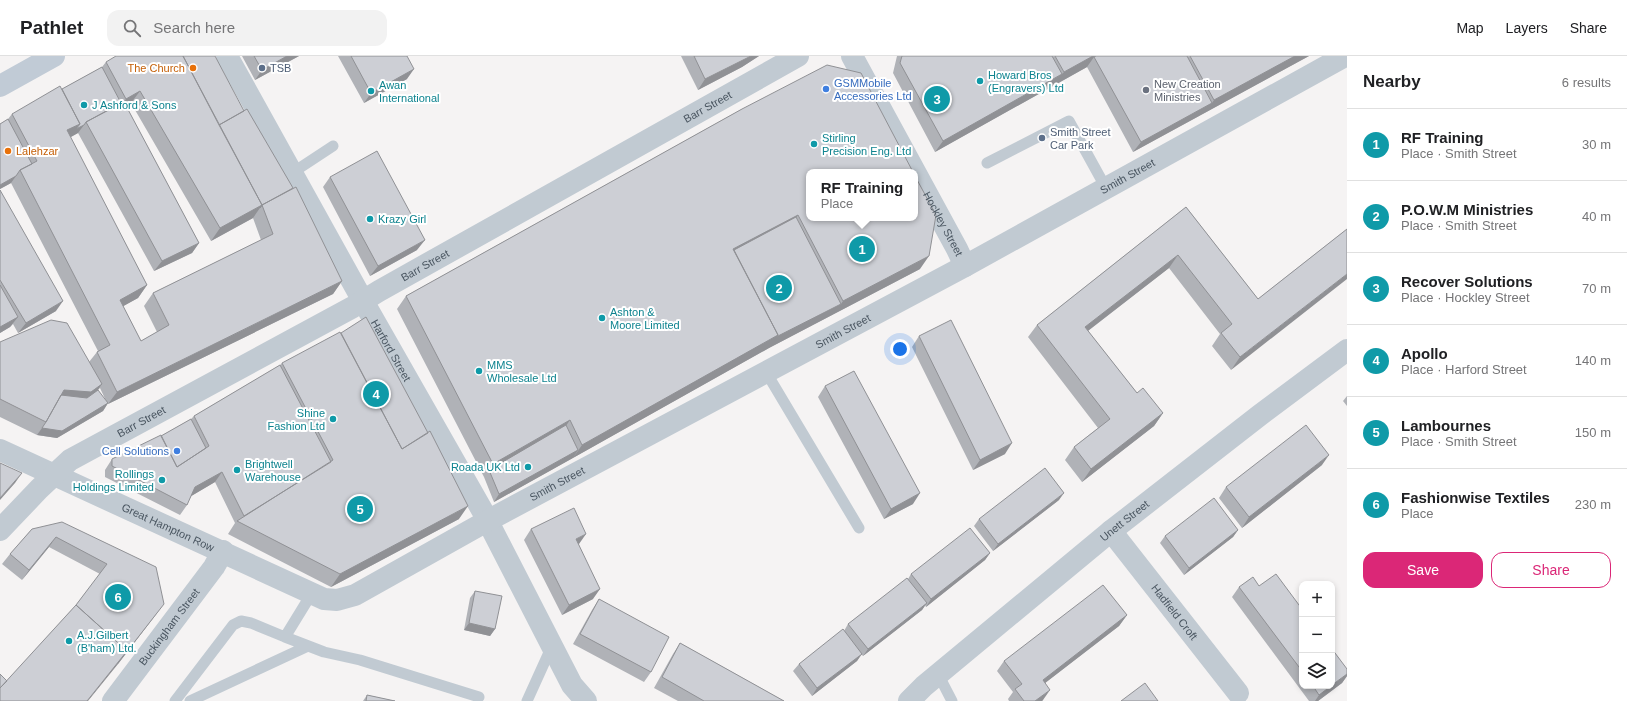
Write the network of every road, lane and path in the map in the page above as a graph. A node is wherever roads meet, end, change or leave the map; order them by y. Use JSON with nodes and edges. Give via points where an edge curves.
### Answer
{"nodes":[{"id":1,"x":54,"y":56,"type":"edge"},
{"id":2,"x":227,"y":56,"type":"edge"},
{"id":3,"x":798,"y":56,"type":"edge"},
{"id":4,"x":852,"y":56,"type":"edge"},
{"id":5,"x":1345,"y":56,"type":"edge"},
{"id":6,"x":0,"y":86,"type":"edge"},
{"id":7,"x":333,"y":146,"type":"dead end"},
{"id":8,"x":987,"y":162,"type":"dead end"},
{"id":9,"x":913,"y":169,"type":"edge"},
{"id":10,"x":292,"y":173,"type":"junction"},
{"id":11,"x":918,"y":177,"type":"edge"},
{"id":12,"x":1106,"y":188,"type":"junction"},
{"id":13,"x":965,"y":266,"type":"junction"},
{"id":14,"x":363,"y":301,"type":"junction"},
{"id":15,"x":1347,"y":350,"type":"edge"},
{"id":16,"x":766,"y":372,"type":"junction"},
{"id":17,"x":0,"y":450,"type":"edge"},
{"id":18,"x":53,"y":475,"type":"junction"},
{"id":19,"x":487,"y":520,"type":"junction"},
{"id":20,"x":859,"y":528,"type":"dead end"},
{"id":21,"x":0,"y":530,"type":"edge"},
{"id":22,"x":1110,"y":531,"type":"junction"},
{"id":23,"x":223,"y":552,"type":"junction"},
{"id":24,"x":312,"y":593,"type":"junction"},
{"id":25,"x":337,"y":600,"type":"joint"},
{"id":26,"x":285,"y":637,"type":"junction"},
{"id":27,"x":308,"y":646,"type":"junction"},
{"id":28,"x":551,"y":648,"type":"junction"},
{"id":29,"x":938,"y":674,"type":"junction"},
{"id":30,"x":1238,"y":693,"type":"dead end"},
{"id":31,"x":479,"y":697,"type":"dead end"},
{"id":32,"x":113,"y":701,"type":"edge"},
{"id":33,"x":175,"y":701,"type":"edge"},
{"id":34,"x":190,"y":701,"type":"edge"},
{"id":35,"x":527,"y":701,"type":"edge"},
{"id":36,"x":586,"y":701,"type":"edge"},
{"id":37,"x":909,"y":701,"type":"edge"},
{"id":38,"x":952,"y":701,"type":"edge"}],
"edges":[{"from":1,"to":6,"type":"main road"},
{"from":2,"to":10,"type":"street","name":"Harford Street"},
{"from":3,"to":14,"type":"street","name":"Barr Street"},
{"from":4,"to":9,"type":"street","name":"Hockley Street"},
{"from":5,"to":12,"type":"street","name":"Smith Street"},
{"from":7,"to":10,"type":"lane"},
{"from":8,"to":12,"type":"lane","via":[[1069,121]]},
{"from":10,"to":14,"type":"street","name":"Harford Street"},
{"from":11,"to":13,"type":"street","name":"Hockley Street"},
{"from":12,"to":13,"type":"street","name":"Smith Street"},
{"from":13,"to":16,"type":"street","name":"Smith Street"},
{"from":14,"to":18,"type":"street","name":"Barr Street","via":[[70,460]]},
{"from":14,"to":19,"type":"street","name":"Harford Street"},
{"from":15,"to":22,"type":"street","name":"Unett Street"},
{"from":16,"to":19,"type":"street","name":"Smith Street"},
{"from":16,"to":20,"type":"lane"},
{"from":17,"to":18,"type":"street","name":"Great Hampton Row"},
{"from":18,"to":21,"type":"street","name":"Barr Street"},
{"from":18,"to":23,"type":"street","name":"Great Hampton Row"},
{"from":19,"to":25,"type":"street","name":"Smith Street","via":[[355,595]]},
{"from":19,"to":28,"type":"street","name":"Harford Street"},
{"from":22,"to":29,"type":"street","name":"Unett Street"},
{"from":22,"to":30,"type":"street","name":"Hadfield Croft"},
{"from":23,"to":24,"type":"street","name":"Great Hampton Row"},
{"from":23,"to":32,"type":"street","name":"Buckingham Street"},
{"from":24,"to":25,"type":"street","name":"Great Hampton Row","via":[[324,599]]},
{"from":24,"to":26,"type":"lane"},
{"from":26,"to":27,"type":"lane"},
{"from":26,"to":33,"type":"lane","via":[[251,623],[241,621],[233,625]]},
{"from":27,"to":31,"type":"lane"},
{"from":27,"to":34,"type":"lane"},
{"from":28,"to":35,"type":"lane"},
{"from":28,"to":36,"type":"street","via":[[572,685]]},
{"from":29,"to":37,"type":"street","name":"Unett Street"},
{"from":29,"to":38,"type":"lane"}]}
